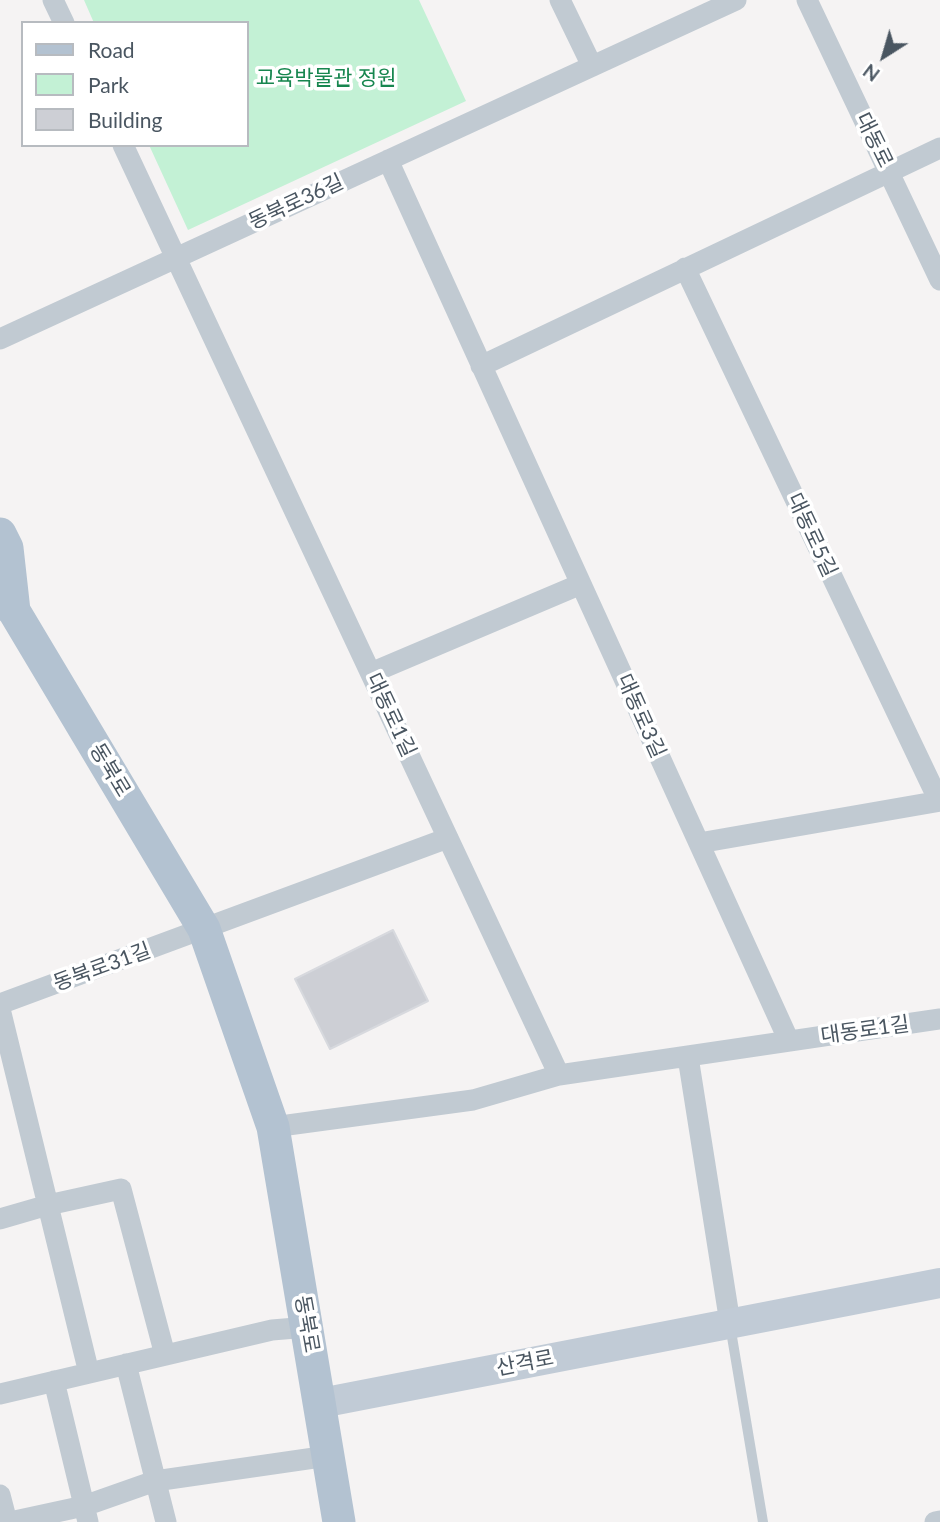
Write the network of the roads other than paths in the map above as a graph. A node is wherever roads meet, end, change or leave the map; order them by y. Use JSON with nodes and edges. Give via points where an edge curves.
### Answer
{"nodes":[{"id":1,"x":53,"y":0,"type":"edge"},
{"id":2,"x":560,"y":0,"type":"edge"},
{"id":3,"x":736,"y":0,"type":"edge"},
{"id":4,"x":807,"y":0,"type":"edge"},
{"id":5,"x":63,"y":21,"type":"edge"},
{"id":6,"x":592,"y":66,"type":"junction"},
{"id":7,"x":124,"y":147,"type":"edge"},
{"id":8,"x":940,"y":148,"type":"edge"},
{"id":9,"x":388,"y":160,"type":"junction"},
{"id":10,"x":890,"y":172,"type":"junction"},
{"id":11,"x":176,"y":257,"type":"junction"},
{"id":12,"x":685,"y":268,"type":"junction"},
{"id":13,"x":940,"y":280,"type":"edge"},
{"id":14,"x":0,"y":339,"type":"edge"},
{"id":15,"x":481,"y":366,"type":"junction"},
{"id":16,"x":0,"y":534,"type":"edge"},
{"id":17,"x":581,"y":584,"type":"junction"},
{"id":18,"x":7,"y":605,"type":"edge"},
{"id":19,"x":371,"y":673,"type":"junction"},
{"id":20,"x":940,"y":801,"type":"edge"},
{"id":21,"x":448,"y":838,"type":"junction"},
{"id":22,"x":699,"y":843,"type":"junction"},
{"id":23,"x":204,"y":929,"type":"junction"},
{"id":24,"x":0,"y":1007,"type":"edge"},
{"id":25,"x":940,"y":1019,"type":"edge"},
{"id":26,"x":789,"y":1041,"type":"junction"},
{"id":27,"x":688,"y":1057,"type":"junction"},
{"id":28,"x":559,"y":1075,"type":"junction"},
{"id":29,"x":273,"y":1127,"type":"junction"},
{"id":30,"x":48,"y":1205,"type":"junction"},
{"id":31,"x":0,"y":1219,"type":"edge"},
{"id":32,"x":940,"y":1283,"type":"edge"},
{"id":33,"x":730,"y":1323,"type":"junction"},
{"id":34,"x":308,"y":1327,"type":"junction"},
{"id":35,"x":165,"y":1354,"type":"junction"},
{"id":36,"x":126,"y":1364,"type":"junction"},
{"id":37,"x":89,"y":1373,"type":"junction"},
{"id":38,"x":54,"y":1381,"type":"junction"},
{"id":39,"x":0,"y":1394,"type":"edge"},
{"id":40,"x":321,"y":1403,"type":"junction"},
{"id":41,"x":328,"y":1456,"type":"junction"},
{"id":42,"x":155,"y":1480,"type":"junction"},
{"id":43,"x":0,"y":1495,"type":"edge"},
{"id":44,"x":86,"y":1514,"type":"edge"},
{"id":45,"x":8,"y":1522,"type":"edge"},
{"id":46,"x":166,"y":1522,"type":"edge"},
{"id":47,"x":339,"y":1522,"type":"edge"},
{"id":48,"x":763,"y":1522,"type":"edge"}],
"edges":[{"from":1,"to":5,"type":"street"},
{"from":2,"to":6,"type":"street"},
{"from":3,"to":6,"type":"street","name":"동북로36길"},
{"from":4,"to":10,"type":"street","name":"대동로"},
{"from":6,"to":9,"type":"street","name":"동북로36길"},
{"from":7,"to":11,"type":"street","name":"대동로1길"},
{"from":8,"to":10,"type":"street"},
{"from":9,"to":11,"type":"street","name":"동북로36길"},
{"from":9,"to":15,"type":"street","name":"대동로3길"},
{"from":10,"to":12,"type":"street"},
{"from":10,"to":13,"type":"street","name":"대동로"},
{"from":11,"to":14,"type":"street","name":"동북로36길"},
{"from":11,"to":19,"type":"street","name":"대동로1길"},
{"from":12,"to":15,"type":"street"},
{"from":12,"to":20,"type":"street","name":"대동로5길"},
{"from":15,"to":17,"type":"street","name":"대동로3길"},
{"from":16,"to":18,"type":"main road","name":"동북로","via":[[7,548]]},
{"from":17,"to":19,"type":"street"},
{"from":17,"to":22,"type":"street","name":"대동로3길"},
{"from":18,"to":23,"type":"main road","name":"동북로"},
{"from":19,"to":21,"type":"street","name":"대동로1길"},
{"from":20,"to":22,"type":"street"},
{"from":21,"to":23,"type":"street"},
{"from":21,"to":28,"type":"street","name":"대동로1길"},
{"from":22,"to":26,"type":"street"},
{"from":23,"to":24,"type":"street","name":"동북로31길"},
{"from":23,"to":29,"type":"main road","name":"동북로"},
{"from":24,"to":30,"type":"street"},
{"from":25,"to":26,"type":"street","name":"대동로1길"},
{"from":26,"to":27,"type":"street","name":"대동로1길"},
{"from":27,"to":28,"type":"street","name":"대동로1길"},
{"from":27,"to":33,"type":"street"},
{"from":28,"to":29,"type":"street","via":[[473,1100]]},
{"from":29,"to":34,"type":"main road","name":"동북로"},
{"from":30,"to":31,"type":"street"},
{"from":30,"to":35,"type":"street","via":[[121,1189]]},
{"from":30,"to":37,"type":"street"},
{"from":32,"to":33,"type":"street","name":"산격로"},
{"from":33,"to":40,"type":"street","name":"산격로"},
{"from":33,"to":48,"type":"lane"},
{"from":34,"to":35,"type":"street","via":[[272,1330]]},
{"from":34,"to":40,"type":"main road","name":"동북로"},
{"from":35,"to":36,"type":"street"},
{"from":36,"to":37,"type":"street"},
{"from":36,"to":42,"type":"street"},
{"from":37,"to":38,"type":"street"},
{"from":38,"to":39,"type":"street"},
{"from":38,"to":44,"type":"street"},
{"from":40,"to":41,"type":"main road","name":"동북로"},
{"from":41,"to":42,"type":"street"},
{"from":41,"to":47,"type":"main road","name":"동북로"},
{"from":42,"to":44,"type":"street"},
{"from":42,"to":46,"type":"street"},
{"from":43,"to":45,"type":"street"},
{"from":44,"to":45,"type":"street"}]}
